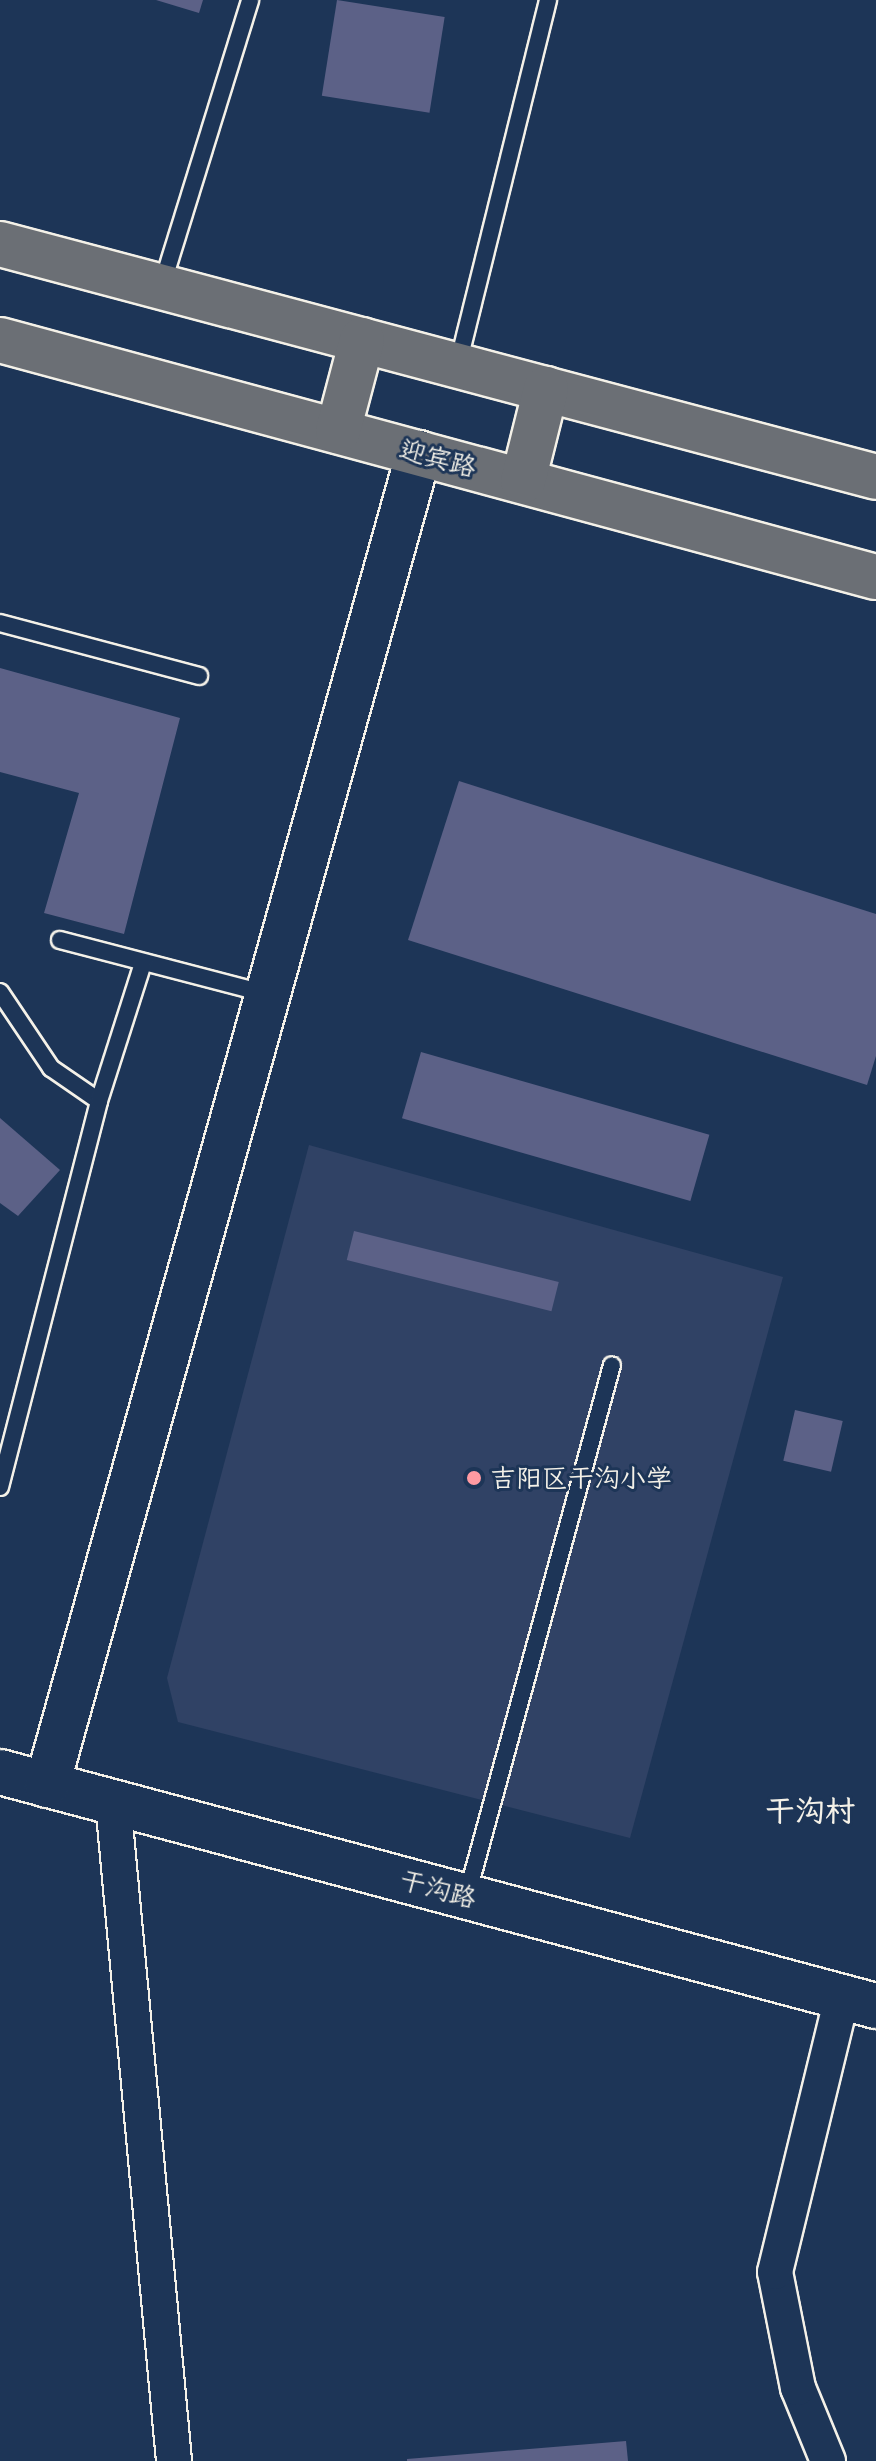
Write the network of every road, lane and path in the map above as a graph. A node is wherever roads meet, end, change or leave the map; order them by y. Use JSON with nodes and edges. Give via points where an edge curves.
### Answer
{"nodes":[{"id":1,"x":250,"y":0,"type":"edge"},
{"id":2,"x":548,"y":0,"type":"edge"},
{"id":3,"x":0,"y":244,"type":"edge"},
{"id":4,"x":162,"y":287,"type":"junction"},
{"id":5,"x":0,"y":340,"type":"edge"},
{"id":6,"x":362,"y":340,"type":"junction"},
{"id":7,"x":457,"y":366,"type":"junction"},
{"id":8,"x":546,"y":389,"type":"junction"},
{"id":9,"x":338,"y":431,"type":"junction"},
{"id":10,"x":419,"y":453,"type":"junction"},
{"id":11,"x":876,"y":477,"type":"edge"},
{"id":12,"x":523,"y":481,"type":"junction"},
{"id":13,"x":876,"y":577,"type":"edge"},
{"id":14,"x":0,"y":623,"type":"edge"},
{"id":15,"x":199,"y":676,"type":"dead end"},
{"id":16,"x":60,"y":940,"type":"dead end"},
{"id":17,"x":143,"y":963,"type":"junction"},
{"id":18,"x":0,"y":992,"type":"edge"},
{"id":19,"x":268,"y":994,"type":"junction"},
{"id":20,"x":99,"y":1101,"type":"junction"},
{"id":21,"x":612,"y":1365,"type":"dead end"},
{"id":22,"x":0,"y":1487,"type":"edge"},
{"id":23,"x":0,"y":1772,"type":"edge"},
{"id":24,"x":47,"y":1785,"type":"junction"},
{"id":25,"x":113,"y":1802,"type":"junction"},
{"id":26,"x":467,"y":1897,"type":"junction"},
{"id":27,"x":859,"y":2002,"type":"edge"},
{"id":28,"x":174,"y":2461,"type":"edge"},
{"id":29,"x":828,"y":2461,"type":"edge"}],
"edges":[{"from":1,"to":4,"type":"lane"},
{"from":2,"to":7,"type":"lane"},
{"from":3,"to":4,"type":"highway"},
{"from":4,"to":6,"type":"highway"},
{"from":5,"to":9,"type":"highway","name":"迎宾路"},
{"from":6,"to":7,"type":"highway"},
{"from":6,"to":9,"type":"highway"},
{"from":7,"to":8,"type":"highway"},
{"from":8,"to":11,"type":"highway"},
{"from":8,"to":12,"type":"highway"},
{"from":9,"to":10,"type":"highway","name":"迎宾路"},
{"from":10,"to":12,"type":"highway","name":"迎宾路"},
{"from":10,"to":19,"type":"street"},
{"from":12,"to":13,"type":"highway","name":"迎宾路"},
{"from":14,"to":15,"type":"lane"},
{"from":16,"to":17,"type":"lane"},
{"from":17,"to":19,"type":"lane"},
{"from":17,"to":20,"type":"lane"},
{"from":18,"to":20,"type":"lane","via":[[51,1068]]},
{"from":19,"to":24,"type":"street"},
{"from":20,"to":22,"type":"lane"},
{"from":21,"to":26,"type":"lane"},
{"from":23,"to":24,"type":"street","name":"干沟路"},
{"from":24,"to":25,"type":"street","name":"干沟路"},
{"from":25,"to":26,"type":"street","name":"干沟路"},
{"from":25,"to":28,"type":"street"},
{"from":26,"to":27,"type":"street","name":"干沟路"},
{"from":27,"to":29,"type":"street","via":[[775,2272],[798,2388]]}]}
